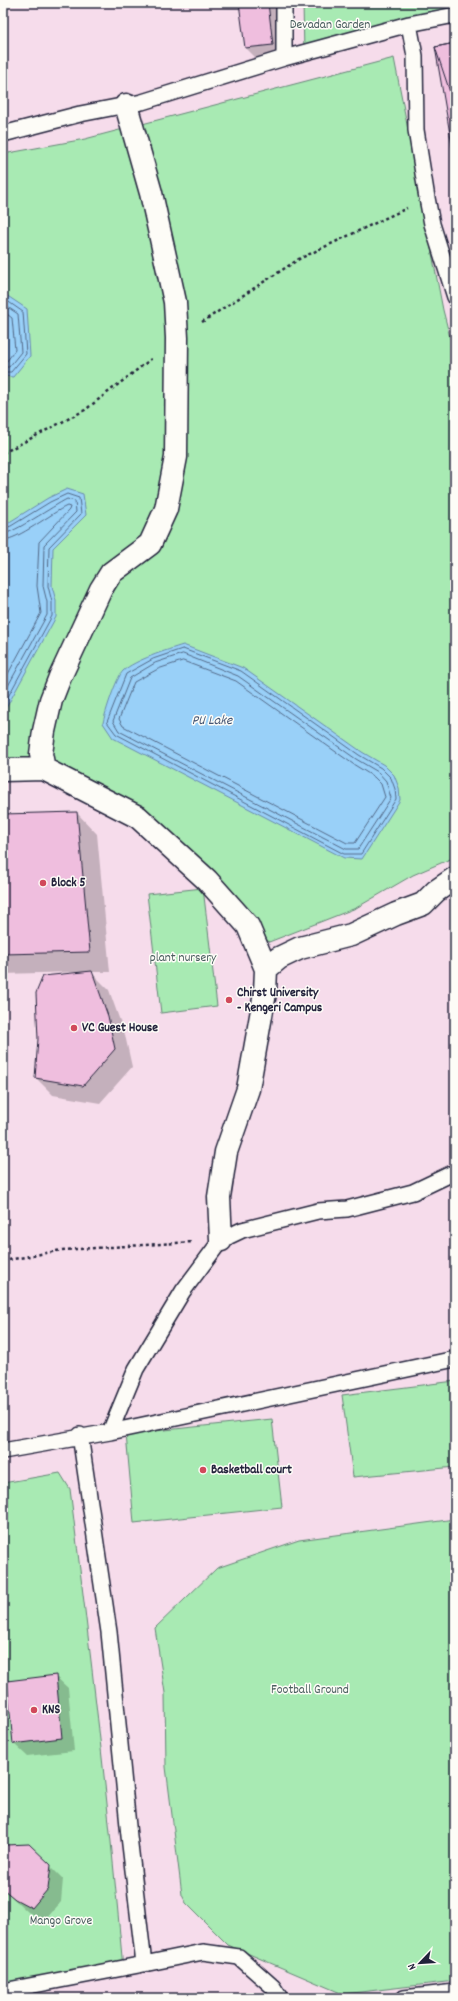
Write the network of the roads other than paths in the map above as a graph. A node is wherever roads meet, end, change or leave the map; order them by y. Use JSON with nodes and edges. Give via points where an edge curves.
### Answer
{"nodes":[{"id":1,"x":284,"y":3,"type":"edge"},
{"id":2,"x":455,"y":15,"type":"edge"},
{"id":3,"x":409,"y":24,"type":"junction"},
{"id":4,"x":284,"y":58,"type":"junction"},
{"id":5,"x":126,"y":105,"type":"junction"},
{"id":6,"x":3,"y":132,"type":"edge"},
{"id":7,"x":455,"y":297,"type":"edge"},
{"id":8,"x":44,"y":769,"type":"junction"},
{"id":9,"x":3,"y":770,"type":"edge"},
{"id":10,"x":455,"y":878,"type":"edge"},
{"id":11,"x":266,"y":969,"type":"junction"},
{"id":12,"x":455,"y":1172,"type":"edge"},
{"id":13,"x":221,"y":1240,"type":"junction"},
{"id":14,"x":455,"y":1360,"type":"edge"},
{"id":15,"x":110,"y":1432,"type":"junction"},
{"id":16,"x":80,"y":1436,"type":"junction"},
{"id":17,"x":3,"y":1451,"type":"edge"},
{"id":18,"x":144,"y":1964,"type":"junction"},
{"id":19,"x":3,"y":1991,"type":"edge"},
{"id":20,"x":455,"y":1992,"type":"edge"},
{"id":21,"x":280,"y":1998,"type":"edge"},
{"id":22,"x":404,"y":1998,"type":"edge"}],
"edges":[{"from":1,"to":4,"type":"lane"},
{"from":2,"to":3,"type":"lane"},
{"from":3,"to":4,"type":"lane"},
{"from":3,"to":7,"type":"lane","via":[[415,56],[416,130],[427,198],[432,224]]},
{"from":4,"to":5,"type":"lane"},
{"from":5,"to":6,"type":"lane"},
{"from":5,"to":8,"type":"street","via":[[151,193],[175,302],[176,457],[166,510],[150,544],[111,573],[94,603],[51,700],[41,754]]},
{"from":8,"to":9,"type":"street"},
{"from":8,"to":11,"type":"street","via":[[138,817],[151,828],[207,880],[248,926]]},
{"from":10,"to":11,"type":"street","via":[[423,904],[351,935],[300,948],[279,958]]},
{"from":11,"to":13,"type":"street","via":[[265,993],[248,1089],[226,1152],[219,1197]]},
{"from":12,"to":13,"type":"lane","via":[[413,1192],[347,1209],[311,1212],[242,1230]]},
{"from":13,"to":15,"type":"lane","via":[[183,1291],[136,1369]]},
{"from":14,"to":15,"type":"lane"},
{"from":15,"to":16,"type":"lane"},
{"from":16,"to":17,"type":"lane"},
{"from":16,"to":18,"type":"lane","via":[[109,1632]]},
{"from":18,"to":19,"type":"lane"},
{"from":18,"to":21,"type":"lane","via":[[203,1952],[239,1957],[273,1987]]},
{"from":20,"to":22,"type":"lane"}]}
